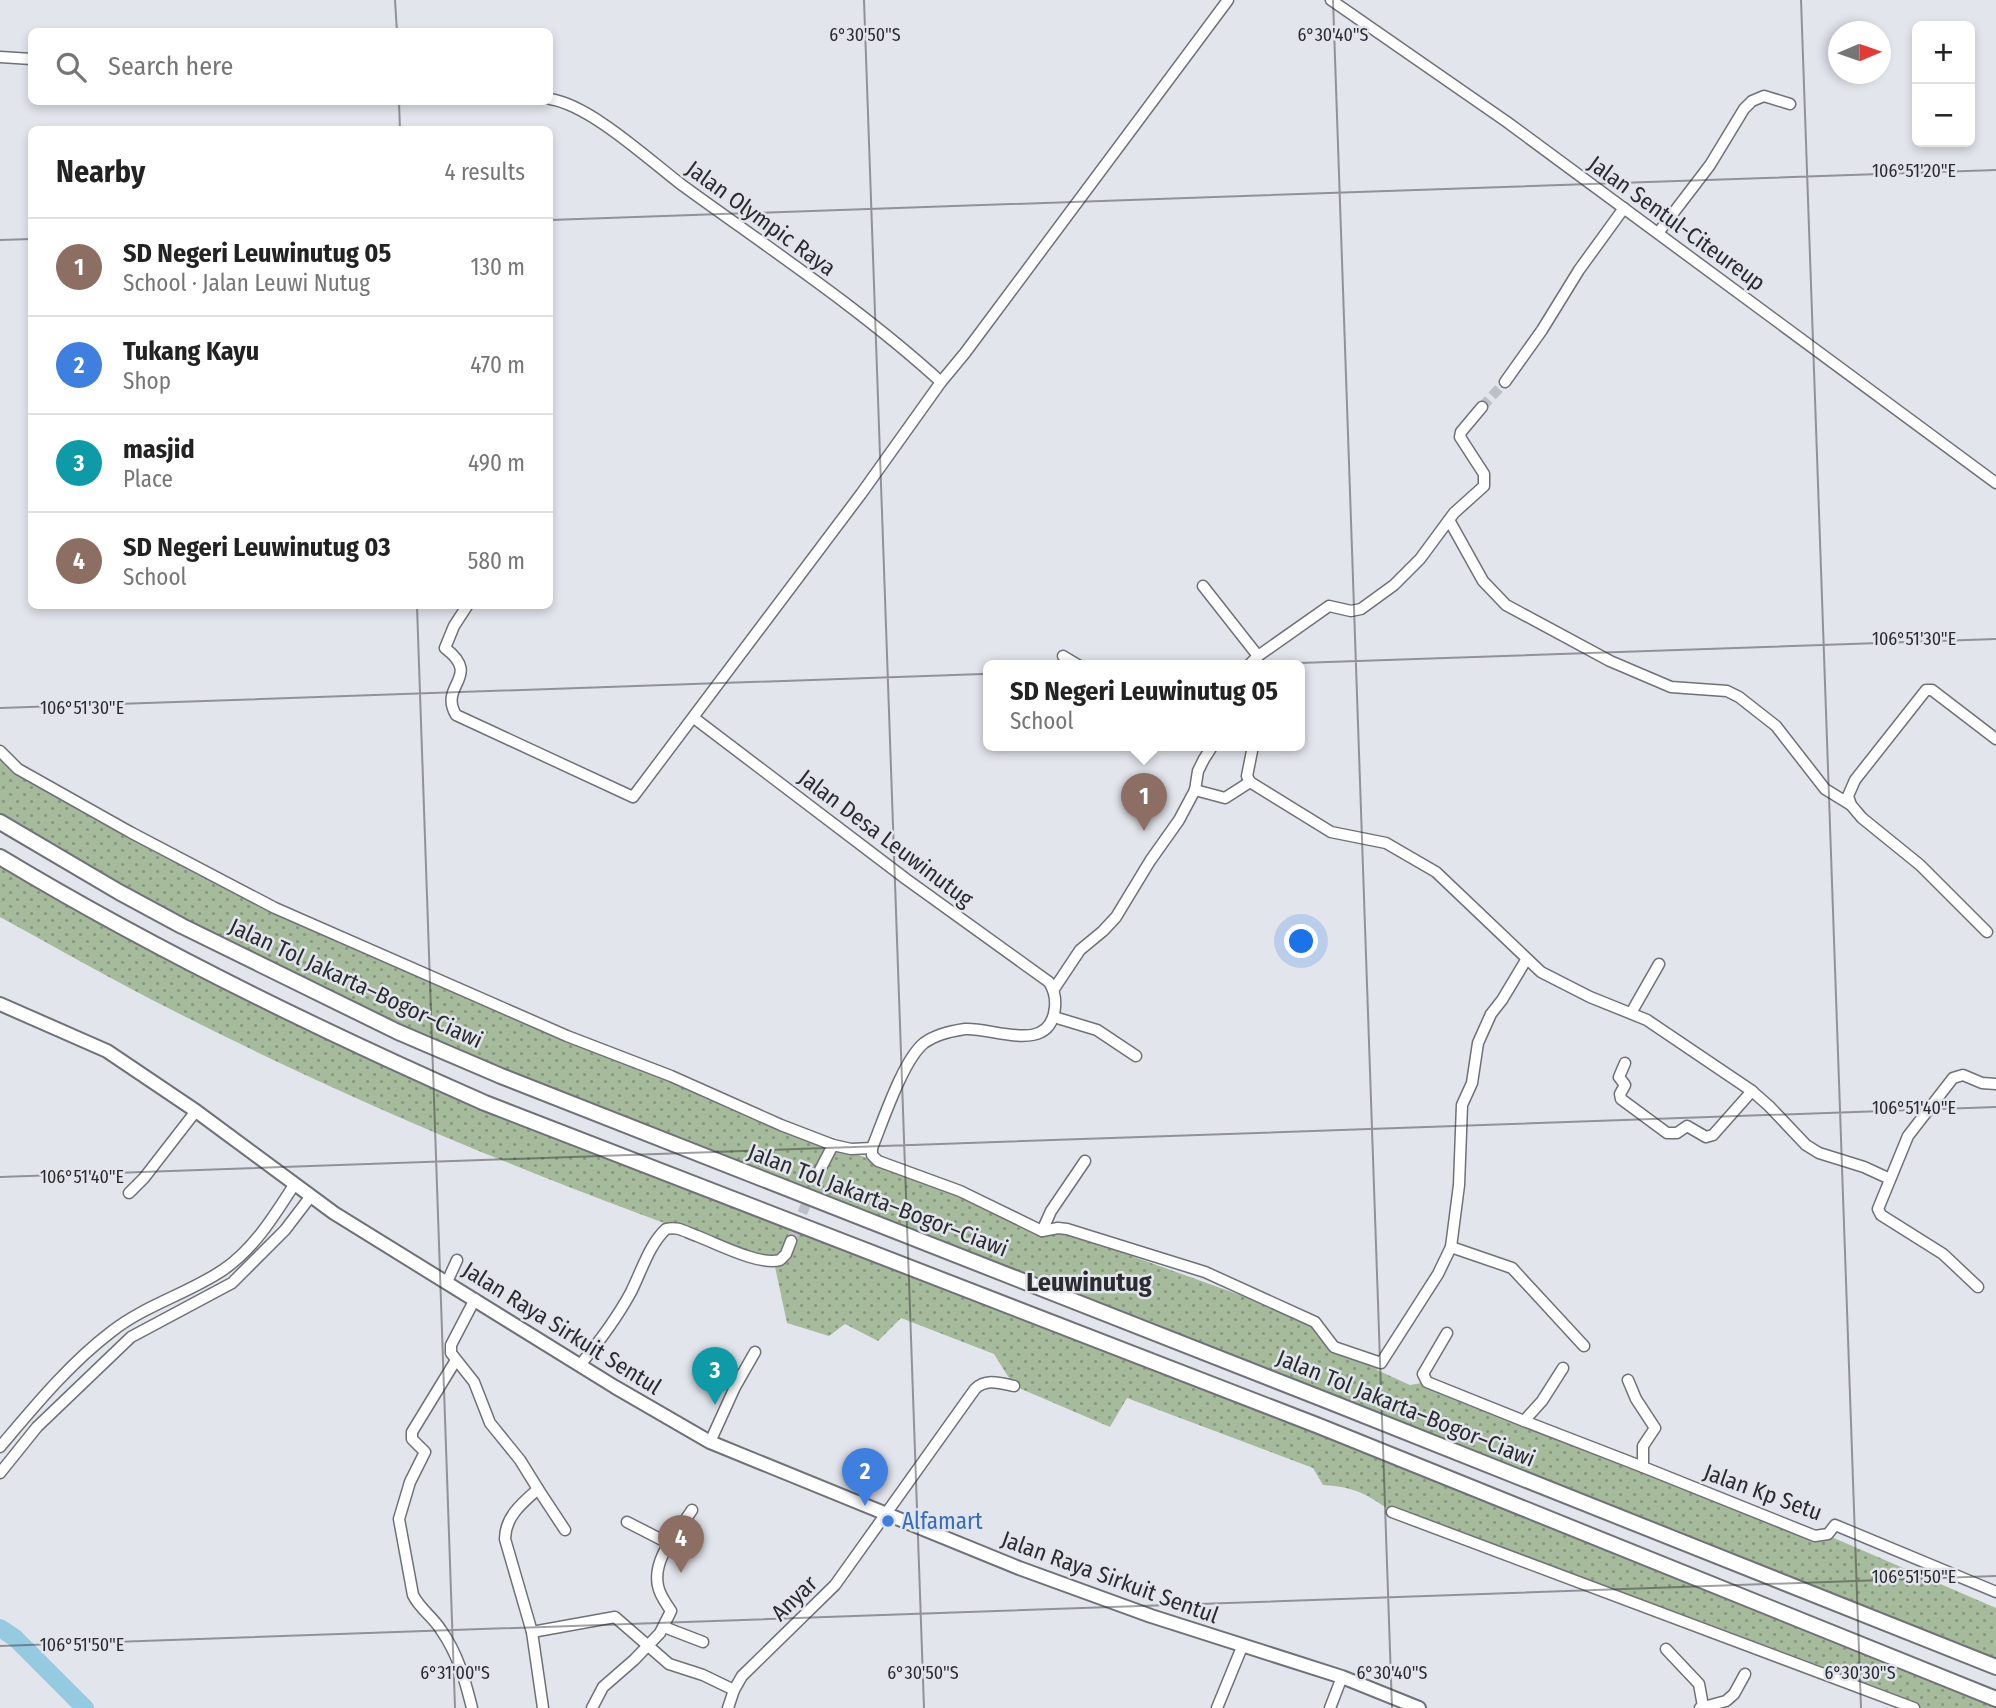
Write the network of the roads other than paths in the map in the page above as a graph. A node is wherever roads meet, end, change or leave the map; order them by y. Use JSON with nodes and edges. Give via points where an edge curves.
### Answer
{"nodes":[{"id":1,"x":1228,"y":0,"type":"edge"},
{"id":2,"x":1331,"y":0,"type":"edge"},
{"id":3,"x":0,"y":57,"type":"edge"},
{"id":4,"x":28,"y":59,"type":"edge"},
{"id":5,"x":553,"y":100,"type":"edge"},
{"id":6,"x":1790,"y":104,"type":"dead end"},
{"id":7,"x":1624,"y":208,"type":"junction"},
{"id":8,"x":1658,"y":233,"type":"junction"},
{"id":9,"x":940,"y":382,"type":"junction"},
{"id":10,"x":1505,"y":382,"type":"tunnel mouth"},
{"id":11,"x":1482,"y":407,"type":"tunnel mouth"},
{"id":12,"x":1996,"y":483,"type":"edge"},
{"id":13,"x":1449,"y":520,"type":"junction"},
{"id":14,"x":1203,"y":586,"type":"dead end"},
{"id":15,"x":465,"y":609,"type":"edge"},
{"id":16,"x":1063,"y":656,"type":"dead end"},
{"id":17,"x":1258,"y":656,"type":"junction"},
{"id":18,"x":1070,"y":660,"type":"edge"},
{"id":19,"x":1254,"y":660,"type":"edge"},
{"id":20,"x":694,"y":718,"type":"junction"},
{"id":21,"x":1996,"y":739,"type":"edge"},
{"id":22,"x":0,"y":751,"type":"edge"},
{"id":23,"x":1208,"y":751,"type":"edge"},
{"id":24,"x":1252,"y":751,"type":"dead end"},
{"id":25,"x":1249,"y":779,"type":"junction"},
{"id":26,"x":1195,"y":789,"type":"junction"},
{"id":27,"x":1851,"y":805,"type":"junction"},
{"id":28,"x":0,"y":822,"type":"edge"},
{"id":29,"x":0,"y":858,"type":"edge"},
{"id":30,"x":1987,"y":932,"type":"dead end"},
{"id":31,"x":1526,"y":960,"type":"junction"},
{"id":32,"x":1659,"y":964,"type":"dead end"},
{"id":33,"x":1054,"y":989,"type":"junction"},
{"id":34,"x":0,"y":1004,"type":"edge"},
{"id":35,"x":1631,"y":1013,"type":"junction"},
{"id":36,"x":1054,"y":1017,"type":"junction"},
{"id":37,"x":1136,"y":1056,"type":"dead end"},
{"id":38,"x":1625,"y":1063,"type":"dead end"},
{"id":39,"x":1996,"y":1084,"type":"edge"},
{"id":40,"x":1752,"y":1091,"type":"junction"},
{"id":41,"x":196,"y":1111,"type":"junction"},
{"id":42,"x":832,"y":1145,"type":"junction"},
{"id":43,"x":872,"y":1148,"type":"junction"},
{"id":44,"x":1085,"y":1161,"type":"dead end"},
{"id":45,"x":820,"y":1170,"type":"tunnel mouth"},
{"id":46,"x":1890,"y":1179,"type":"junction"},
{"id":47,"x":294,"y":1185,"type":"junction"},
{"id":48,"x":129,"y":1193,"type":"dead end"},
{"id":49,"x":311,"y":1196,"type":"junction"},
{"id":50,"x":1042,"y":1231,"type":"junction"},
{"id":51,"x":792,"y":1241,"type":"tunnel mouth"},
{"id":52,"x":253,"y":1243,"type":"junction"},
{"id":53,"x":1451,"y":1247,"type":"junction"},
{"id":54,"x":264,"y":1252,"type":"junction"},
{"id":55,"x":457,"y":1260,"type":"dead end"},
{"id":56,"x":447,"y":1282,"type":"junction"},
{"id":57,"x":1978,"y":1287,"type":"dead end"},
{"id":58,"x":475,"y":1299,"type":"junction"},
{"id":59,"x":1447,"y":1333,"type":"dead end"},
{"id":60,"x":1584,"y":1346,"type":"dead end"},
{"id":61,"x":755,"y":1352,"type":"dead end"},
{"id":62,"x":456,"y":1360,"type":"junction"},
{"id":63,"x":580,"y":1365,"type":"junction"},
{"id":64,"x":1563,"y":1368,"type":"dead end"},
{"id":65,"x":1628,"y":1380,"type":"dead end"},
{"id":66,"x":1014,"y":1386,"type":"dead end"},
{"id":67,"x":1524,"y":1421,"type":"junction"},
{"id":68,"x":710,"y":1442,"type":"junction"},
{"id":69,"x":0,"y":1447,"type":"edge"},
{"id":70,"x":1643,"y":1467,"type":"junction"},
{"id":71,"x":0,"y":1474,"type":"edge"},
{"id":72,"x":538,"y":1489,"type":"junction"},
{"id":73,"x":692,"y":1510,"type":"dead end"},
{"id":74,"x":1392,"y":1512,"type":"dead end"},
{"id":75,"x":887,"y":1514,"type":"junction"},
{"id":76,"x":627,"y":1522,"type":"dead end"},
{"id":77,"x":565,"y":1530,"type":"dead end"},
{"id":78,"x":670,"y":1544,"type":"junction"},
{"id":79,"x":1996,"y":1592,"type":"edge"},
{"id":80,"x":664,"y":1627,"type":"junction"},
{"id":81,"x":532,"y":1632,"type":"junction"},
{"id":82,"x":703,"y":1642,"type":"dead end"},
{"id":83,"x":647,"y":1646,"type":"junction"},
{"id":84,"x":1242,"y":1647,"type":"junction"},
{"id":85,"x":1666,"y":1650,"type":"dead end"},
{"id":86,"x":1996,"y":1667,"type":"edge"},
{"id":87,"x":1745,"y":1674,"type":"dead end"},
{"id":88,"x":1342,"y":1677,"type":"junction"},
{"id":89,"x":734,"y":1690,"type":"junction"},
{"id":90,"x":1996,"y":1699,"type":"edge"},
{"id":91,"x":1701,"y":1707,"type":"edge"},
{"id":92,"x":472,"y":1708,"type":"edge"},
{"id":93,"x":543,"y":1708,"type":"edge"},
{"id":94,"x":592,"y":1708,"type":"edge"},
{"id":95,"x":728,"y":1708,"type":"edge"},
{"id":96,"x":1217,"y":1708,"type":"edge"},
{"id":97,"x":1330,"y":1708,"type":"edge"},
{"id":98,"x":1419,"y":1708,"type":"edge"},
{"id":99,"x":1914,"y":1708,"type":"edge"}],
"edges":[{"from":1,"to":9,"type":"street"},
{"from":2,"to":7,"type":"street","name":"Jalan Sentul-Citeureup"},
{"from":3,"to":4,"type":"street"},
{"from":5,"to":9,"type":"street","name":"Jalan Olympic Raya","via":[[580,108],[799,267]]},
{"from":6,"to":8,"type":"street","via":[[1764,96],[1752,101]]},
{"from":7,"to":8,"type":"street","name":"Jalan Sentul-Citeureup"},
{"from":7,"to":10,"type":"street"},
{"from":8,"to":12,"type":"street","name":"Jalan Sentul-Citeureup"},
{"from":9,"to":20,"type":"street"},
{"from":11,"to":13,"type":"street","via":[[1460,437],[1484,474],[1484,486]]},
{"from":13,"to":17,"type":"street","via":[[1420,559],[1378,597],[1351,611],[1329,606]]},
{"from":13,"to":27,"type":"street","via":[[1483,581],[1506,604],[1610,661],[1671,687],[1727,691],[1739,697],[1776,726],[1825,789]]},
{"from":14,"to":17,"type":"street"},
{"from":15,"to":20,"type":"street","via":[[445,648],[461,666],[451,698],[456,715],[633,797]]},
{"from":16,"to":18,"type":"street"},
{"from":17,"to":19,"type":"street"},
{"from":20,"to":33,"type":"street","name":"Jalan Desa Leuwinutug"},
{"from":21,"to":27,"type":"street","via":[[1926,690],[1855,780],[1848,796]]},
{"from":22,"to":42,"type":"street","via":[[18,769],[275,908],[541,1025]]},
{"from":23,"to":26,"type":"street"},
{"from":24,"to":25,"type":"street"},
{"from":25,"to":26,"type":"street","via":[[1225,798]]},
{"from":25,"to":31,"type":"street","via":[[1331,832],[1387,843],[1436,872]]},
{"from":26,"to":33,"type":"street","via":[[1116,917],[1080,950]]},
{"from":27,"to":30,"type":"street"},
{"from":28,"to":86,"type":"highway","name":"Jalan Tol Jakarta–Bogor–Ciawi","via":[[182,926],[468,1062]]},
{"from":29,"to":90,"type":"highway","via":[[228,983],[485,1103],[1319,1426]]},
{"from":31,"to":35,"type":"street","via":[[1560,982]]},
{"from":31,"to":53,"type":"street","via":[[1478,1043],[1460,1119],[1459,1185]]},
{"from":32,"to":35,"type":"street"},
{"from":33,"to":36,"type":"street"},
{"from":34,"to":41,"type":"main road","name":"Jalan Raya Sirkuit Sentul","via":[[107,1051]]},
{"from":35,"to":40,"type":"street"},
{"from":36,"to":37,"type":"street","via":[[1097,1030]]},
{"from":36,"to":43,"type":"street","via":[[1048,1027],[1034,1034],[967,1029],[923,1044],[911,1058]]},
{"from":38,"to":40,"type":"street","via":[[1619,1077],[1625,1085],[1621,1100],[1667,1133],[1687,1126],[1706,1137],[1713,1135]]},
{"from":39,"to":46,"type":"street","via":[[1963,1075],[1953,1078],[1908,1136]]},
{"from":40,"to":46,"type":"street","via":[[1812,1149]]},
{"from":41,"to":47,"type":"main road","name":"Jalan Raya Sirkuit Sentul"},
{"from":41,"to":48,"type":"street"},
{"from":42,"to":43,"type":"street"},
{"from":42,"to":45,"type":"street"},
{"from":43,"to":50,"type":"street","via":[[878,1161],[960,1191]]},
{"from":44,"to":50,"type":"street"},
{"from":46,"to":57,"type":"street","via":[[1879,1202],[1881,1215],[1943,1254]]},
{"from":47,"to":49,"type":"main road","name":"Jalan Raya Sirkuit Sentul"},
{"from":47,"to":52,"type":"street"},
{"from":49,"to":54,"type":"street"},
{"from":49,"to":56,"type":"main road","name":"Jalan Raya Sirkuit Sentul"},
{"from":50,"to":53,"type":"street","via":[[1067,1229],[1205,1272],[1315,1322],[1334,1347],[1381,1363]]},
{"from":51,"to":63,"type":"street","via":[[780,1260],[765,1261],[679,1227],[666,1229],[652,1245],[607,1331]]},
{"from":52,"to":54,"type":"street"},
{"from":52,"to":69,"type":"street","via":[[221,1272],[149,1307],[111,1332],[39,1401]]},
{"from":53,"to":60,"type":"street","via":[[1512,1268]]},
{"from":54,"to":71,"type":"street","via":[[232,1283],[131,1337],[37,1427]]},
{"from":55,"to":56,"type":"street"},
{"from":56,"to":58,"type":"main road","name":"Jalan Raya Sirkuit Sentul"},
{"from":58,"to":62,"type":"street","via":[[451,1345]]},
{"from":58,"to":63,"type":"main road","name":"Jalan Raya Sirkuit Sentul"},
{"from":59,"to":67,"type":"street","via":[[1423,1374],[1427,1382]]},
{"from":61,"to":68,"type":"street"},
{"from":62,"to":72,"type":"street","via":[[474,1382],[491,1423]]},
{"from":62,"to":92,"type":"street","via":[[412,1432],[412,1440],[425,1452],[399,1519],[413,1595],[459,1659]]},
{"from":63,"to":68,"type":"main road","name":"Jalan Raya Sirkuit Sentul"},
{"from":64,"to":67,"type":"street"},
{"from":65,"to":70,"type":"street","via":[[1655,1428],[1643,1446]]},
{"from":66,"to":75,"type":"street","name":"Anyar","via":[[989,1382],[975,1390]]},
{"from":67,"to":70,"type":"street"},
{"from":68,"to":75,"type":"main road","name":"Jalan Raya Sirkuit Sentul"},
{"from":70,"to":79,"type":"street","name":"Jalan Kp Setu","via":[[1815,1536],[1828,1534],[1835,1525]]},
{"from":72,"to":77,"type":"street"},
{"from":72,"to":81,"type":"street","via":[[505,1527]]},
{"from":73,"to":78,"type":"street"},
{"from":74,"to":99,"type":"street"},
{"from":75,"to":84,"type":"main road","name":"Jalan Raya Sirkuit Sentul","via":[[1019,1568]]},
{"from":75,"to":89,"type":"street","name":"Anyar","via":[[835,1585],[757,1660]]},
{"from":76,"to":78,"type":"street"},
{"from":78,"to":80,"type":"street","via":[[657,1567],[658,1585],[671,1611]]},
{"from":80,"to":82,"type":"street"},
{"from":80,"to":83,"type":"street"},
{"from":81,"to":83,"type":"street","via":[[615,1617]]},
{"from":81,"to":93,"type":"street"},
{"from":83,"to":89,"type":"street","via":[[669,1664]]},
{"from":83,"to":94,"type":"street","via":[[603,1687]]},
{"from":84,"to":88,"type":"main road","name":"Jalan Raya Sirkuit Sentul"},
{"from":84,"to":96,"type":"street"},
{"from":85,"to":91,"type":"street","via":[[1699,1684]]},
{"from":87,"to":91,"type":"street","via":[[1726,1701]]},
{"from":88,"to":97,"type":"street"},
{"from":88,"to":98,"type":"main road","name":"Jalan Raya Sirkuit Sentul"},
{"from":89,"to":95,"type":"street","name":"Anyar"}]}
